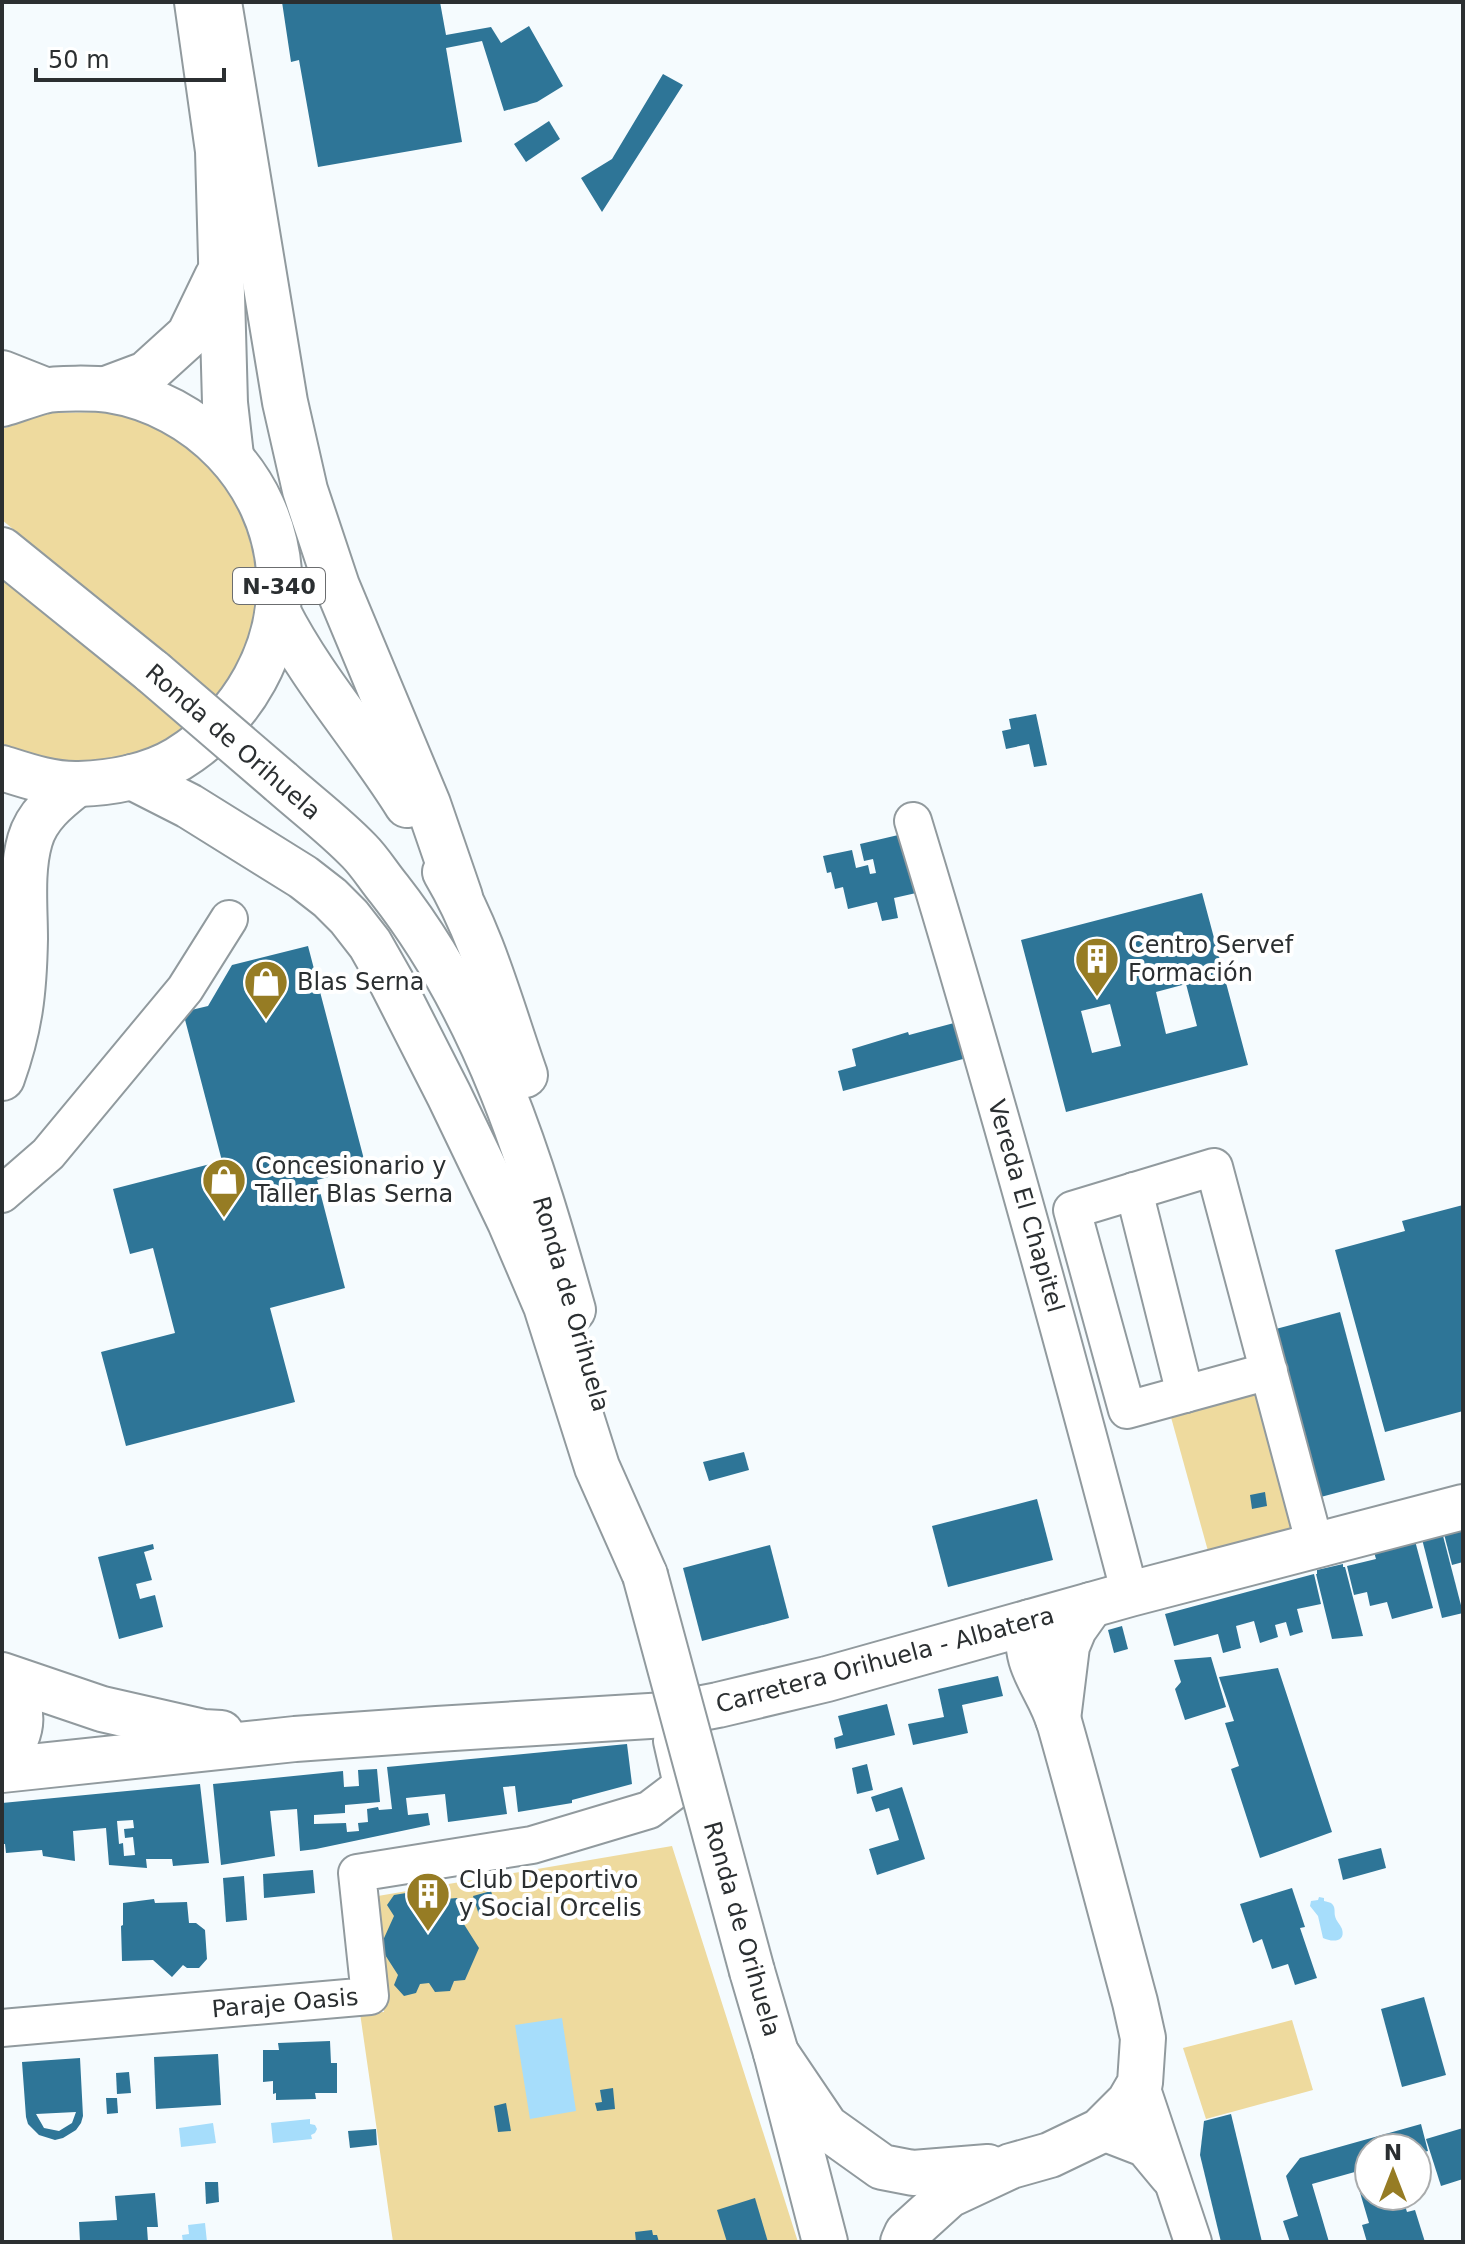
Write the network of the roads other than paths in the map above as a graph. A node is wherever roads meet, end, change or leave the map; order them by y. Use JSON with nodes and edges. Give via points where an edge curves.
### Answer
{"nodes":[{"id":1,"x":197,"y":2,"type":"edge"},
{"id":2,"x":219,"y":2,"type":"edge"},
{"id":3,"x":220,"y":271,"type":"junction"},
{"id":4,"x":2,"y":373,"type":"edge"},
{"id":5,"x":106,"y":389,"type":"junction"},
{"id":6,"x":45,"y":390,"type":"junction"},
{"id":7,"x":2,"y":404,"type":"edge"},
{"id":8,"x":231,"y":456,"type":"junction"},
{"id":9,"x":2,"y":550,"type":"edge"},
{"id":10,"x":278,"y":612,"type":"junction"},
{"id":11,"x":2,"y":768,"type":"edge"},
{"id":12,"x":132,"y":777,"type":"junction"},
{"id":13,"x":77,"y":784,"type":"junction"},
{"id":14,"x":913,"y":821,"type":"dead end"},
{"id":15,"x":460,"y":897,"type":"junction"},
{"id":16,"x":229,"y":919,"type":"dead end"},
{"id":17,"x":2,"y":1078,"type":"edge"},
{"id":18,"x":7,"y":1183,"type":"edge"},
{"id":19,"x":1134,"y":1191,"type":"junction"},
{"id":20,"x":587,"y":1358,"type":"junction"},
{"id":21,"x":1269,"y":1371,"type":"junction"},
{"id":22,"x":1185,"y":1394,"type":"junction"},
{"id":23,"x":1463,"y":1507,"type":"edge"},
{"id":24,"x":1315,"y":1545,"type":"junction"},
{"id":25,"x":645,"y":1575,"type":"junction"},
{"id":26,"x":1110,"y":1600,"type":"junction"},
{"id":27,"x":1030,"y":1622,"type":"junction"},
{"id":28,"x":936,"y":1649,"type":"junction"},
{"id":29,"x":2,"y":1676,"type":"edge"},
{"id":30,"x":666,"y":1715,"type":"junction"},
{"id":31,"x":1058,"y":1719,"type":"junction"},
{"id":32,"x":295,"y":1739,"type":"junction"},
{"id":33,"x":2,"y":1761,"type":"edge"},
{"id":34,"x":2,"y":1770,"type":"edge"},
{"id":35,"x":2,"y":2028,"type":"edge"},
{"id":36,"x":776,"y":2053,"type":"junction"},
{"id":37,"x":1140,"y":2083,"type":"junction"},
{"id":38,"x":1100,"y":2131,"type":"junction"},
{"id":39,"x":1011,"y":2166,"type":"junction"},
{"id":40,"x":1173,"y":2182,"type":"junction"},
{"id":41,"x":825,"y":2242,"type":"edge"},
{"id":42,"x":903,"y":2242,"type":"edge"},
{"id":43,"x":1193,"y":2242,"type":"edge"}],
"edges":[{"from":1,"to":3,"type":"main road","number":"N-340","via":[[218,151]]},
{"from":2,"to":15,"type":"main road","via":[[285,402],[305,490],[337,586],[428,804]]},
{"from":3,"to":5,"type":"main road","number":"N-340","via":[[189,335],[146,374]]},
{"from":3,"to":8,"type":"main road","number":"N-340"},
{"from":4,"to":6,"type":"main road"},
{"from":5,"to":6,"type":"main road","number":"N-340"},
{"from":5,"to":8,"type":"main road","number":"N-340","via":[[175,411]]},
{"from":6,"to":7,"type":"main road","number":"N-340"},
{"from":8,"to":10,"type":"main road","number":"N-340","via":[[255,490],[271,529],[279,570]]},
{"from":9,"to":20,"type":"main road","name":"Ronda de Orihuela","bridge":true,"via":[[153,672],[359,851],[429,943],[486,1048],[525,1149]]},
{"from":10,"to":12,"type":"main road","number":"N-340","via":[[266,657],[245,698],[224,722],[176,760]]},
{"from":10,"to":15,"type":"main road","via":[[296,647],[384,768]]},
{"from":11,"to":13,"type":"main road","number":"N-340","via":[[38,780]]},
{"from":12,"to":13,"type":"main road","number":"N-340"},
{"from":12,"to":25,"type":"main road","via":[[303,877],[330,898],[370,944],[510,1222],[540,1292],[597,1467]]},
{"from":13,"to":17,"type":"main road","via":[[54,802],[30,838],[22,1006]]},
{"from":14,"to":26,"type":"street","name":"Vereda El Chapitel","via":[[1043,1266]]},
{"from":15,"to":20,"type":"main road","via":[[548,1141],[576,1260]]},
{"from":16,"to":18,"type":"street","via":[[185,989],[48,1154]]},
{"from":19,"to":21,"type":"street","via":[[1214,1167]]},
{"from":19,"to":22,"type":"street"},
{"from":19,"to":22,"type":"street","via":[[1072,1210],[1127,1410]]},
{"from":20,"to":25,"type":"main road","name":"Ronda de Orihuela"},
{"from":21,"to":22,"type":"street"},
{"from":21,"to":24,"type":"street"},
{"from":23,"to":24,"type":"main road","name":"Carretera Orihuela - Albatera"},
{"from":24,"to":26,"type":"main road","name":"Carretera Orihuela - Albatera"},
{"from":25,"to":36,"type":"main road","name":"Ronda de Orihuela","bridge":true},
{"from":26,"to":27,"type":"main road","name":"Carretera Orihuela - Albatera"},
{"from":26,"to":31,"type":"main road","via":[[1074,1629]]},
{"from":27,"to":28,"type":"main road","name":"Carretera Orihuela - Albatera"},
{"from":27,"to":31,"type":"main road","via":[[1044,1637],[1056,1664]]},
{"from":28,"to":30,"type":"main road","name":"Carretera Orihuela - Albatera"},
{"from":28,"to":31,"type":"main road","via":[[992,1650],[1016,1661]]},
{"from":29,"to":32,"type":"main road","via":[[102,1709],[203,1732]]},
{"from":29,"to":33,"type":"main road","via":[[17,1699],[21,1721],[16,1743]]},
{"from":30,"to":32,"type":"main road","name":"Carretera Orihuela - Albatera"},
{"from":30,"to":35,"type":"street","name":"Paraje Oasis","via":[[682,1785],[649,1810],[532,1845],[357,1873],[370,1996]]},
{"from":31,"to":37,"type":"main road","via":[[1135,2002],[1143,2038]]},
{"from":32,"to":34,"type":"main road"},
{"from":36,"to":39,"type":"main road","via":[[826,2127],[882,2167],[913,2173]]},
{"from":36,"to":41,"type":"main road","name":"Ronda de Orihuela"},
{"from":37,"to":38,"type":"main road"},
{"from":37,"to":40,"type":"street"},
{"from":38,"to":39,"type":"main road","via":[[1050,2155]]},
{"from":38,"to":40,"type":"street","via":[[1144,2148]]},
{"from":39,"to":42,"type":"main road","via":[[949,2195]]},
{"from":40,"to":43,"type":"street"}]}
